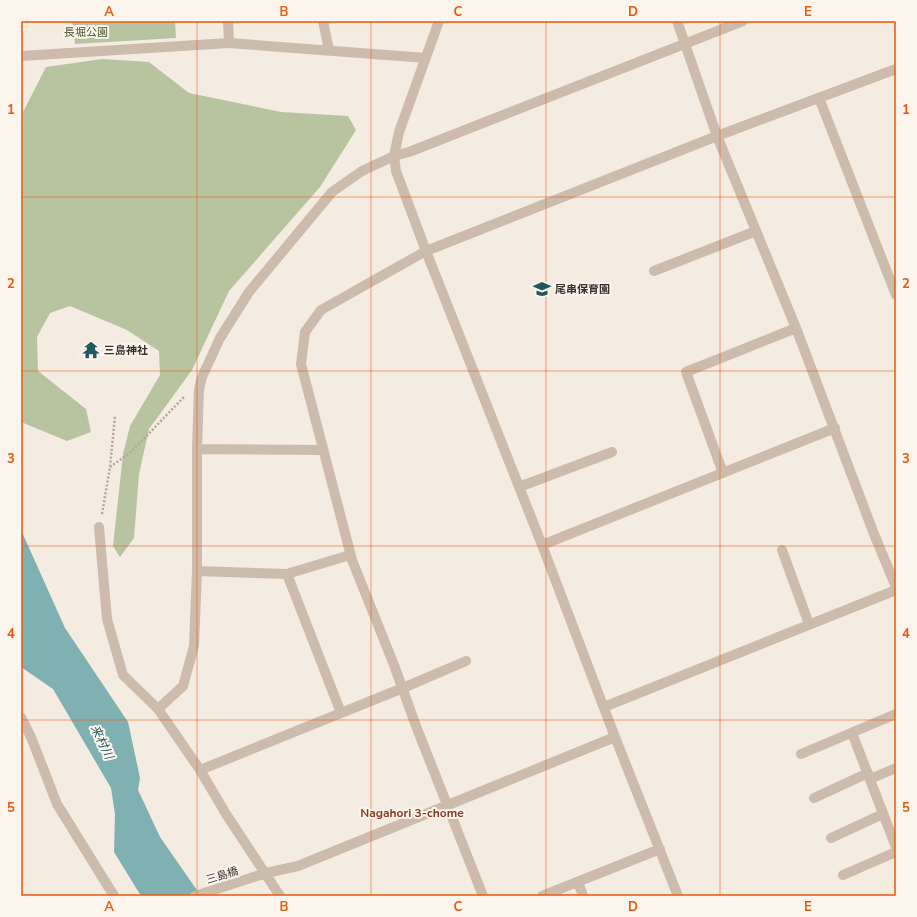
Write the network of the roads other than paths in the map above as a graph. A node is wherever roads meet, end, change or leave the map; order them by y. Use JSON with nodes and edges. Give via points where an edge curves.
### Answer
{"nodes":[{"id":1,"x":228,"y":21,"type":"edge"},
{"id":2,"x":323,"y":21,"type":"edge"},
{"id":3,"x":439,"y":21,"type":"edge"},
{"id":4,"x":677,"y":21,"type":"edge"},
{"id":5,"x":743,"y":21,"type":"edge"},
{"id":6,"x":229,"y":43,"type":"junction"},
{"id":7,"x":686,"y":43,"type":"junction"},
{"id":8,"x":329,"y":50,"type":"junction"},
{"id":9,"x":21,"y":56,"type":"edge"},
{"id":10,"x":426,"y":58,"type":"junction"},
{"id":11,"x":896,"y":69,"type":"edge"},
{"id":12,"x":819,"y":98,"type":"junction"},
{"id":13,"x":717,"y":136,"type":"junction"},
{"id":14,"x":394,"y":156,"type":"junction"},
{"id":15,"x":756,"y":231,"type":"junction"},
{"id":16,"x":426,"y":252,"type":"junction"},
{"id":17,"x":654,"y":271,"type":"dead end"},
{"id":18,"x":896,"y":295,"type":"edge"},
{"id":19,"x":796,"y":328,"type":"junction"},
{"id":20,"x":835,"y":428,"type":"junction"},
{"id":21,"x":198,"y":449,"type":"junction"},
{"id":22,"x":323,"y":450,"type":"junction"},
{"id":23,"x":612,"y":452,"type":"dead end"},
{"id":24,"x":724,"y":473,"type":"junction"},
{"id":25,"x":519,"y":487,"type":"junction"},
{"id":26,"x":99,"y":527,"type":"road end"},
{"id":27,"x":542,"y":545,"type":"junction"},
{"id":28,"x":782,"y":550,"type":"dead end"},
{"id":29,"x":350,"y":555,"type":"junction"},
{"id":30,"x":197,"y":571,"type":"junction"},
{"id":31,"x":287,"y":574,"type":"junction"},
{"id":32,"x":896,"y":587,"type":"edge"},
{"id":33,"x":896,"y":590,"type":"edge"},
{"id":34,"x":809,"y":624,"type":"junction"},
{"id":35,"x":466,"y":661,"type":"dead end"},
{"id":36,"x":403,"y":688,"type":"junction"},
{"id":37,"x":604,"y":707,"type":"junction"},
{"id":38,"x":158,"y":709,"type":"junction"},
{"id":39,"x":341,"y":713,"type":"junction"},
{"id":40,"x":896,"y":714,"type":"edge"},
{"id":41,"x":21,"y":717,"type":"edge"},
{"id":42,"x":852,"y":733,"type":"junction"},
{"id":43,"x":615,"y":737,"type":"junction"},
{"id":44,"x":801,"y":754,"type":"dead end"},
{"id":45,"x":896,"y":768,"type":"edge"},
{"id":46,"x":200,"y":770,"type":"junction"},
{"id":47,"x":869,"y":776,"type":"junction"},
{"id":48,"x":814,"y":798,"type":"dead end"},
{"id":49,"x":448,"y":806,"type":"junction"},
{"id":50,"x":883,"y":814,"type":"junction"},
{"id":51,"x":831,"y":838,"type":"dead end"},
{"id":52,"x":895,"y":843,"type":"edge"},
{"id":53,"x":660,"y":850,"type":"junction"},
{"id":54,"x":896,"y":852,"type":"edge"},
{"id":55,"x":266,"y":873,"type":"junction"},
{"id":56,"x":842,"y":875,"type":"dead end"},
{"id":57,"x":578,"y":882,"type":"junction"},
{"id":58,"x":114,"y":896,"type":"edge"},
{"id":59,"x":195,"y":896,"type":"edge"},
{"id":60,"x":280,"y":896,"type":"edge"},
{"id":61,"x":483,"y":896,"type":"edge"},
{"id":62,"x":542,"y":896,"type":"edge"},
{"id":63,"x":583,"y":896,"type":"edge"},
{"id":64,"x":678,"y":896,"type":"edge"}],
"edges":[{"from":1,"to":6,"type":"street"},
{"from":2,"to":8,"type":"street"},
{"from":3,"to":10,"type":"street"},
{"from":4,"to":7,"type":"street"},
{"from":5,"to":7,"type":"street"},
{"from":6,"to":8,"type":"street"},
{"from":6,"to":9,"type":"street"},
{"from":7,"to":13,"type":"street"},
{"from":7,"to":14,"type":"street"},
{"from":8,"to":10,"type":"street"},
{"from":10,"to":14,"type":"street","via":[[399,132]]},
{"from":11,"to":12,"type":"street"},
{"from":12,"to":13,"type":"street"},
{"from":12,"to":18,"type":"street"},
{"from":13,"to":15,"type":"street"},
{"from":13,"to":16,"type":"street"},
{"from":14,"to":16,"type":"street","via":[[396,171]]},
{"from":14,"to":21,"type":"street","via":[[362,171],[332,192],[249,292],[220,338],[202,378],[199,389]]},
{"from":15,"to":17,"type":"street"},
{"from":15,"to":19,"type":"street"},
{"from":16,"to":22,"type":"street","via":[[321,310],[305,332],[301,364]]},
{"from":16,"to":25,"type":"street"},
{"from":19,"to":20,"type":"street"},
{"from":19,"to":24,"type":"street","via":[[686,372]]},
{"from":20,"to":24,"type":"street"},
{"from":20,"to":32,"type":"street"},
{"from":21,"to":22,"type":"street"},
{"from":21,"to":30,"type":"street"},
{"from":22,"to":29,"type":"street"},
{"from":23,"to":25,"type":"street"},
{"from":24,"to":27,"type":"street"},
{"from":25,"to":27,"type":"street"},
{"from":26,"to":38,"type":"street","via":[[107,619],[123,675]]},
{"from":27,"to":37,"type":"street"},
{"from":28,"to":34,"type":"street"},
{"from":29,"to":31,"type":"street"},
{"from":29,"to":36,"type":"street"},
{"from":30,"to":31,"type":"street"},
{"from":30,"to":38,"type":"street","via":[[194,646],[183,686]]},
{"from":31,"to":39,"type":"street"},
{"from":33,"to":34,"type":"street"},
{"from":34,"to":37,"type":"street"},
{"from":35,"to":36,"type":"street"},
{"from":36,"to":39,"type":"street"},
{"from":36,"to":49,"type":"street"},
{"from":37,"to":43,"type":"street"},
{"from":38,"to":46,"type":"street"},
{"from":39,"to":46,"type":"street"},
{"from":40,"to":42,"type":"street"},
{"from":41,"to":58,"type":"street","via":[[57,804]]},
{"from":42,"to":44,"type":"street"},
{"from":42,"to":47,"type":"street"},
{"from":43,"to":49,"type":"street","name":"三島橋"},
{"from":43,"to":53,"type":"street"},
{"from":45,"to":47,"type":"street"},
{"from":46,"to":55,"type":"street"},
{"from":47,"to":48,"type":"street"},
{"from":47,"to":50,"type":"street"},
{"from":49,"to":55,"type":"street","name":"三島橋","via":[[298,866]]},
{"from":49,"to":61,"type":"street"},
{"from":50,"to":51,"type":"street"},
{"from":50,"to":52,"type":"street"},
{"from":53,"to":57,"type":"street"},
{"from":53,"to":64,"type":"street"},
{"from":54,"to":56,"type":"street"},
{"from":55,"to":59,"type":"street","name":"三島橋"},
{"from":55,"to":60,"type":"street"},
{"from":57,"to":62,"type":"street"},
{"from":57,"to":63,"type":"street"}]}
